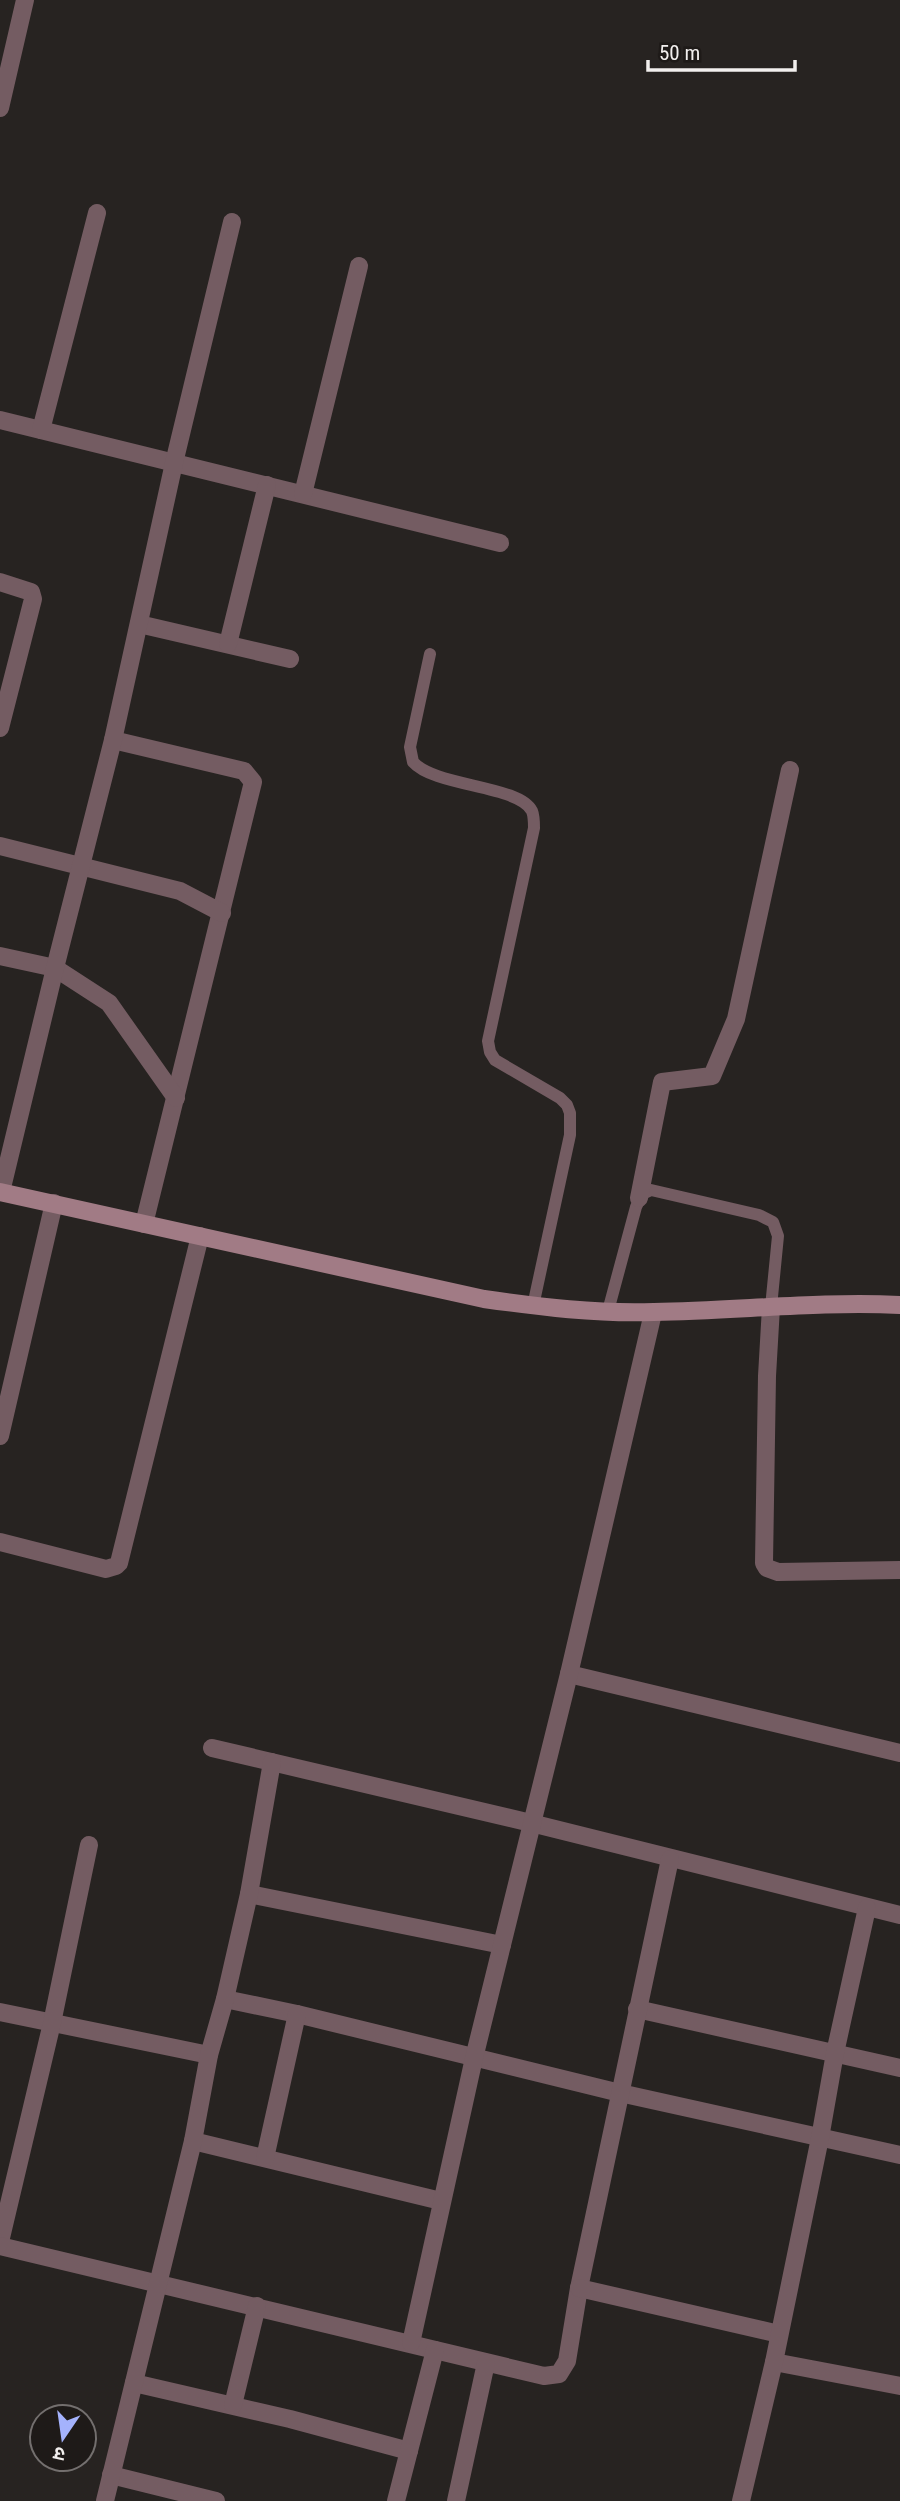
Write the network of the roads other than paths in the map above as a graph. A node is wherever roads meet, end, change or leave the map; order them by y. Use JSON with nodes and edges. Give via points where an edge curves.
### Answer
{"nodes":[{"id":1,"x":25,"y":0,"type":"edge"},
{"id":2,"x":6,"y":60,"type":"edge"},
{"id":3,"x":0,"y":108,"type":"edge"},
{"id":4,"x":97,"y":213,"type":"dead end"},
{"id":5,"x":232,"y":222,"type":"dead end"},
{"id":6,"x":359,"y":266,"type":"dead end"},
{"id":7,"x":0,"y":420,"type":"edge"},
{"id":8,"x":41,"y":430,"type":"junction"},
{"id":9,"x":174,"y":463,"type":"junction"},
{"id":10,"x":267,"y":485,"type":"junction"},
{"id":11,"x":303,"y":494,"type":"junction"},
{"id":12,"x":500,"y":542,"type":"dead end"},
{"id":13,"x":0,"y":582,"type":"edge"},
{"id":14,"x":139,"y":624,"type":"junction"},
{"id":15,"x":228,"y":645,"type":"junction"},
{"id":16,"x":430,"y":654,"type":"dead end"},
{"id":17,"x":290,"y":659,"type":"dead end"},
{"id":18,"x":0,"y":728,"type":"edge"},
{"id":19,"x":113,"y":740,"type":"junction"},
{"id":20,"x":790,"y":770,"type":"dead end"},
{"id":21,"x":0,"y":846,"type":"edge"},
{"id":22,"x":80,"y":868,"type":"junction"},
{"id":23,"x":222,"y":913,"type":"junction"},
{"id":24,"x":0,"y":956,"type":"edge"},
{"id":25,"x":55,"y":968,"type":"junction"},
{"id":26,"x":176,"y":1098,"type":"junction"},
{"id":27,"x":1,"y":1192,"type":"edge"},
{"id":28,"x":639,"y":1198,"type":"junction"},
{"id":29,"x":54,"y":1203,"type":"junction"},
{"id":30,"x":144,"y":1224,"type":"junction"},
{"id":31,"x":200,"y":1236,"type":"junction"},
{"id":32,"x":900,"y":1305,"type":"edge"},
{"id":33,"x":533,"y":1306,"type":"junction"},
{"id":34,"x":771,"y":1307,"type":"junction"},
{"id":35,"x":608,"y":1311,"type":"junction"},
{"id":36,"x":653,"y":1312,"type":"junction"},
{"id":37,"x":0,"y":1437,"type":"edge"},
{"id":38,"x":0,"y":1542,"type":"edge"},
{"id":39,"x":900,"y":1570,"type":"edge"},
{"id":40,"x":569,"y":1674,"type":"junction"},
{"id":41,"x":212,"y":1748,"type":"dead end"},
{"id":42,"x":900,"y":1753,"type":"edge"},
{"id":43,"x":272,"y":1762,"type":"junction"},
{"id":44,"x":531,"y":1823,"type":"junction"},
{"id":45,"x":89,"y":1845,"type":"dead end"},
{"id":46,"x":670,"y":1859,"type":"junction"},
{"id":47,"x":249,"y":1894,"type":"junction"},
{"id":48,"x":867,"y":1908,"type":"junction"},
{"id":49,"x":900,"y":1915,"type":"edge"},
{"id":50,"x":502,"y":1945,"type":"junction"},
{"id":51,"x":225,"y":1999,"type":"junction"},
{"id":52,"x":637,"y":2009,"type":"junction"},
{"id":53,"x":0,"y":2012,"type":"edge"},
{"id":54,"x":297,"y":2014,"type":"junction"},
{"id":55,"x":52,"y":2023,"type":"junction"},
{"id":56,"x":835,"y":2053,"type":"junction"},
{"id":57,"x":209,"y":2055,"type":"junction"},
{"id":58,"x":474,"y":2058,"type":"junction"},
{"id":59,"x":900,"y":2068,"type":"edge"},
{"id":60,"x":620,"y":2093,"type":"junction"},
{"id":61,"x":820,"y":2138,"type":"junction"},
{"id":62,"x":194,"y":2141,"type":"junction"},
{"id":63,"x":900,"y":2155,"type":"edge"},
{"id":64,"x":265,"y":2158,"type":"junction"},
{"id":65,"x":440,"y":2201,"type":"junction"},
{"id":66,"x":0,"y":2244,"type":"edge"},
{"id":67,"x":159,"y":2285,"type":"junction"},
{"id":68,"x":579,"y":2288,"type":"junction"},
{"id":69,"x":257,"y":2306,"type":"junction"},
{"id":70,"x":779,"y":2334,"type":"junction"},
{"id":71,"x":411,"y":2343,"type":"junction"},
{"id":72,"x":435,"y":2350,"type":"junction"},
{"id":73,"x":486,"y":2362,"type":"junction"},
{"id":74,"x":774,"y":2362,"type":"junction"},
{"id":75,"x":134,"y":2382,"type":"junction"},
{"id":76,"x":900,"y":2386,"type":"edge"},
{"id":77,"x":233,"y":2405,"type":"junction"},
{"id":78,"x":409,"y":2451,"type":"junction"},
{"id":79,"x":111,"y":2475,"type":"junction"},
{"id":80,"x":105,"y":2501,"type":"edge"},
{"id":81,"x":216,"y":2501,"type":"edge"},
{"id":82,"x":396,"y":2501,"type":"edge"},
{"id":83,"x":456,"y":2501,"type":"edge"},
{"id":84,"x":741,"y":2501,"type":"edge"}],
"edges":[{"from":1,"to":2,"type":"street"},
{"from":2,"to":3,"type":"street"},
{"from":4,"to":8,"type":"street"},
{"from":5,"to":9,"type":"street"},
{"from":6,"to":11,"type":"street"},
{"from":7,"to":8,"type":"street"},
{"from":8,"to":9,"type":"street"},
{"from":9,"to":10,"type":"street"},
{"from":9,"to":14,"type":"street"},
{"from":10,"to":11,"type":"street"},
{"from":10,"to":15,"type":"street"},
{"from":11,"to":12,"type":"street"},
{"from":13,"to":18,"type":"street","via":[[26,589],[33,599]]},
{"from":14,"to":15,"type":"street"},
{"from":14,"to":19,"type":"street"},
{"from":15,"to":17,"type":"street"},
{"from":16,"to":33,"type":"lane","via":[[410,747],[412,762],[425,772],[524,802],[534,818],[488,1041],[495,1060],[560,1098],[570,1113],[570,1135]]},
{"from":19,"to":22,"type":"street"},
{"from":19,"to":23,"type":"street","via":[[244,771],[251,777],[252,790]]},
{"from":20,"to":28,"type":"street","via":[[736,1019],[712,1076],[662,1082]]},
{"from":21,"to":22,"type":"street"},
{"from":22,"to":23,"type":"street","via":[[180,891]]},
{"from":22,"to":25,"type":"street"},
{"from":23,"to":26,"type":"street"},
{"from":24,"to":25,"type":"street"},
{"from":25,"to":26,"type":"street","via":[[109,1003]]},
{"from":25,"to":27,"type":"street"},
{"from":26,"to":30,"type":"street"},
{"from":27,"to":29,"type":"street"},
{"from":28,"to":34,"type":"lane","via":[[646,1191],[657,1190],[759,1214],[773,1222],[778,1236]]},
{"from":28,"to":35,"type":"lane"},
{"from":29,"to":30,"type":"street"},
{"from":29,"to":37,"type":"street"},
{"from":30,"to":31,"type":"street"},
{"from":31,"to":33,"type":"street"},
{"from":31,"to":38,"type":"street","via":[[119,1563],[106,1569]]},
{"from":32,"to":34,"type":"street"},
{"from":33,"to":35,"type":"street"},
{"from":34,"to":36,"type":"street"},
{"from":34,"to":39,"type":"street","via":[[764,1563],[778,1572]]},
{"from":35,"to":36,"type":"street"},
{"from":36,"to":40,"type":"street"},
{"from":40,"to":42,"type":"street"},
{"from":40,"to":44,"type":"street"},
{"from":41,"to":43,"type":"street"},
{"from":43,"to":44,"type":"street"},
{"from":43,"to":47,"type":"street"},
{"from":44,"to":46,"type":"street"},
{"from":44,"to":50,"type":"street"},
{"from":45,"to":55,"type":"street"},
{"from":46,"to":48,"type":"street"},
{"from":46,"to":52,"type":"street"},
{"from":47,"to":50,"type":"street"},
{"from":47,"to":51,"type":"street"},
{"from":48,"to":49,"type":"street"},
{"from":48,"to":56,"type":"street"},
{"from":50,"to":58,"type":"street"},
{"from":51,"to":54,"type":"street"},
{"from":51,"to":57,"type":"street"},
{"from":52,"to":56,"type":"street"},
{"from":52,"to":60,"type":"street"},
{"from":53,"to":55,"type":"street"},
{"from":54,"to":58,"type":"street"},
{"from":54,"to":64,"type":"street"},
{"from":55,"to":57,"type":"street"},
{"from":55,"to":66,"type":"street"},
{"from":56,"to":59,"type":"street"},
{"from":56,"to":61,"type":"street"},
{"from":57,"to":62,"type":"street"},
{"from":58,"to":60,"type":"street"},
{"from":58,"to":65,"type":"street"},
{"from":60,"to":61,"type":"street"},
{"from":60,"to":68,"type":"street"},
{"from":61,"to":63,"type":"street"},
{"from":61,"to":70,"type":"street"},
{"from":62,"to":64,"type":"street"},
{"from":62,"to":67,"type":"street"},
{"from":64,"to":65,"type":"street"},
{"from":65,"to":71,"type":"street"},
{"from":66,"to":67,"type":"street"},
{"from":67,"to":69,"type":"street"},
{"from":67,"to":75,"type":"street"},
{"from":68,"to":70,"type":"street"},
{"from":68,"to":73,"type":"street","via":[[567,2361],[559,2374],[544,2376]]},
{"from":69,"to":71,"type":"street"},
{"from":69,"to":77,"type":"street"},
{"from":70,"to":74,"type":"street"},
{"from":71,"to":72,"type":"street"},
{"from":72,"to":73,"type":"street"},
{"from":72,"to":78,"type":"street"},
{"from":73,"to":83,"type":"street"},
{"from":74,"to":76,"type":"street"},
{"from":74,"to":84,"type":"street"},
{"from":75,"to":77,"type":"street"},
{"from":75,"to":79,"type":"street"},
{"from":77,"to":78,"type":"street"},
{"from":78,"to":82,"type":"street"},
{"from":79,"to":80,"type":"street"},
{"from":79,"to":81,"type":"street"}]}
